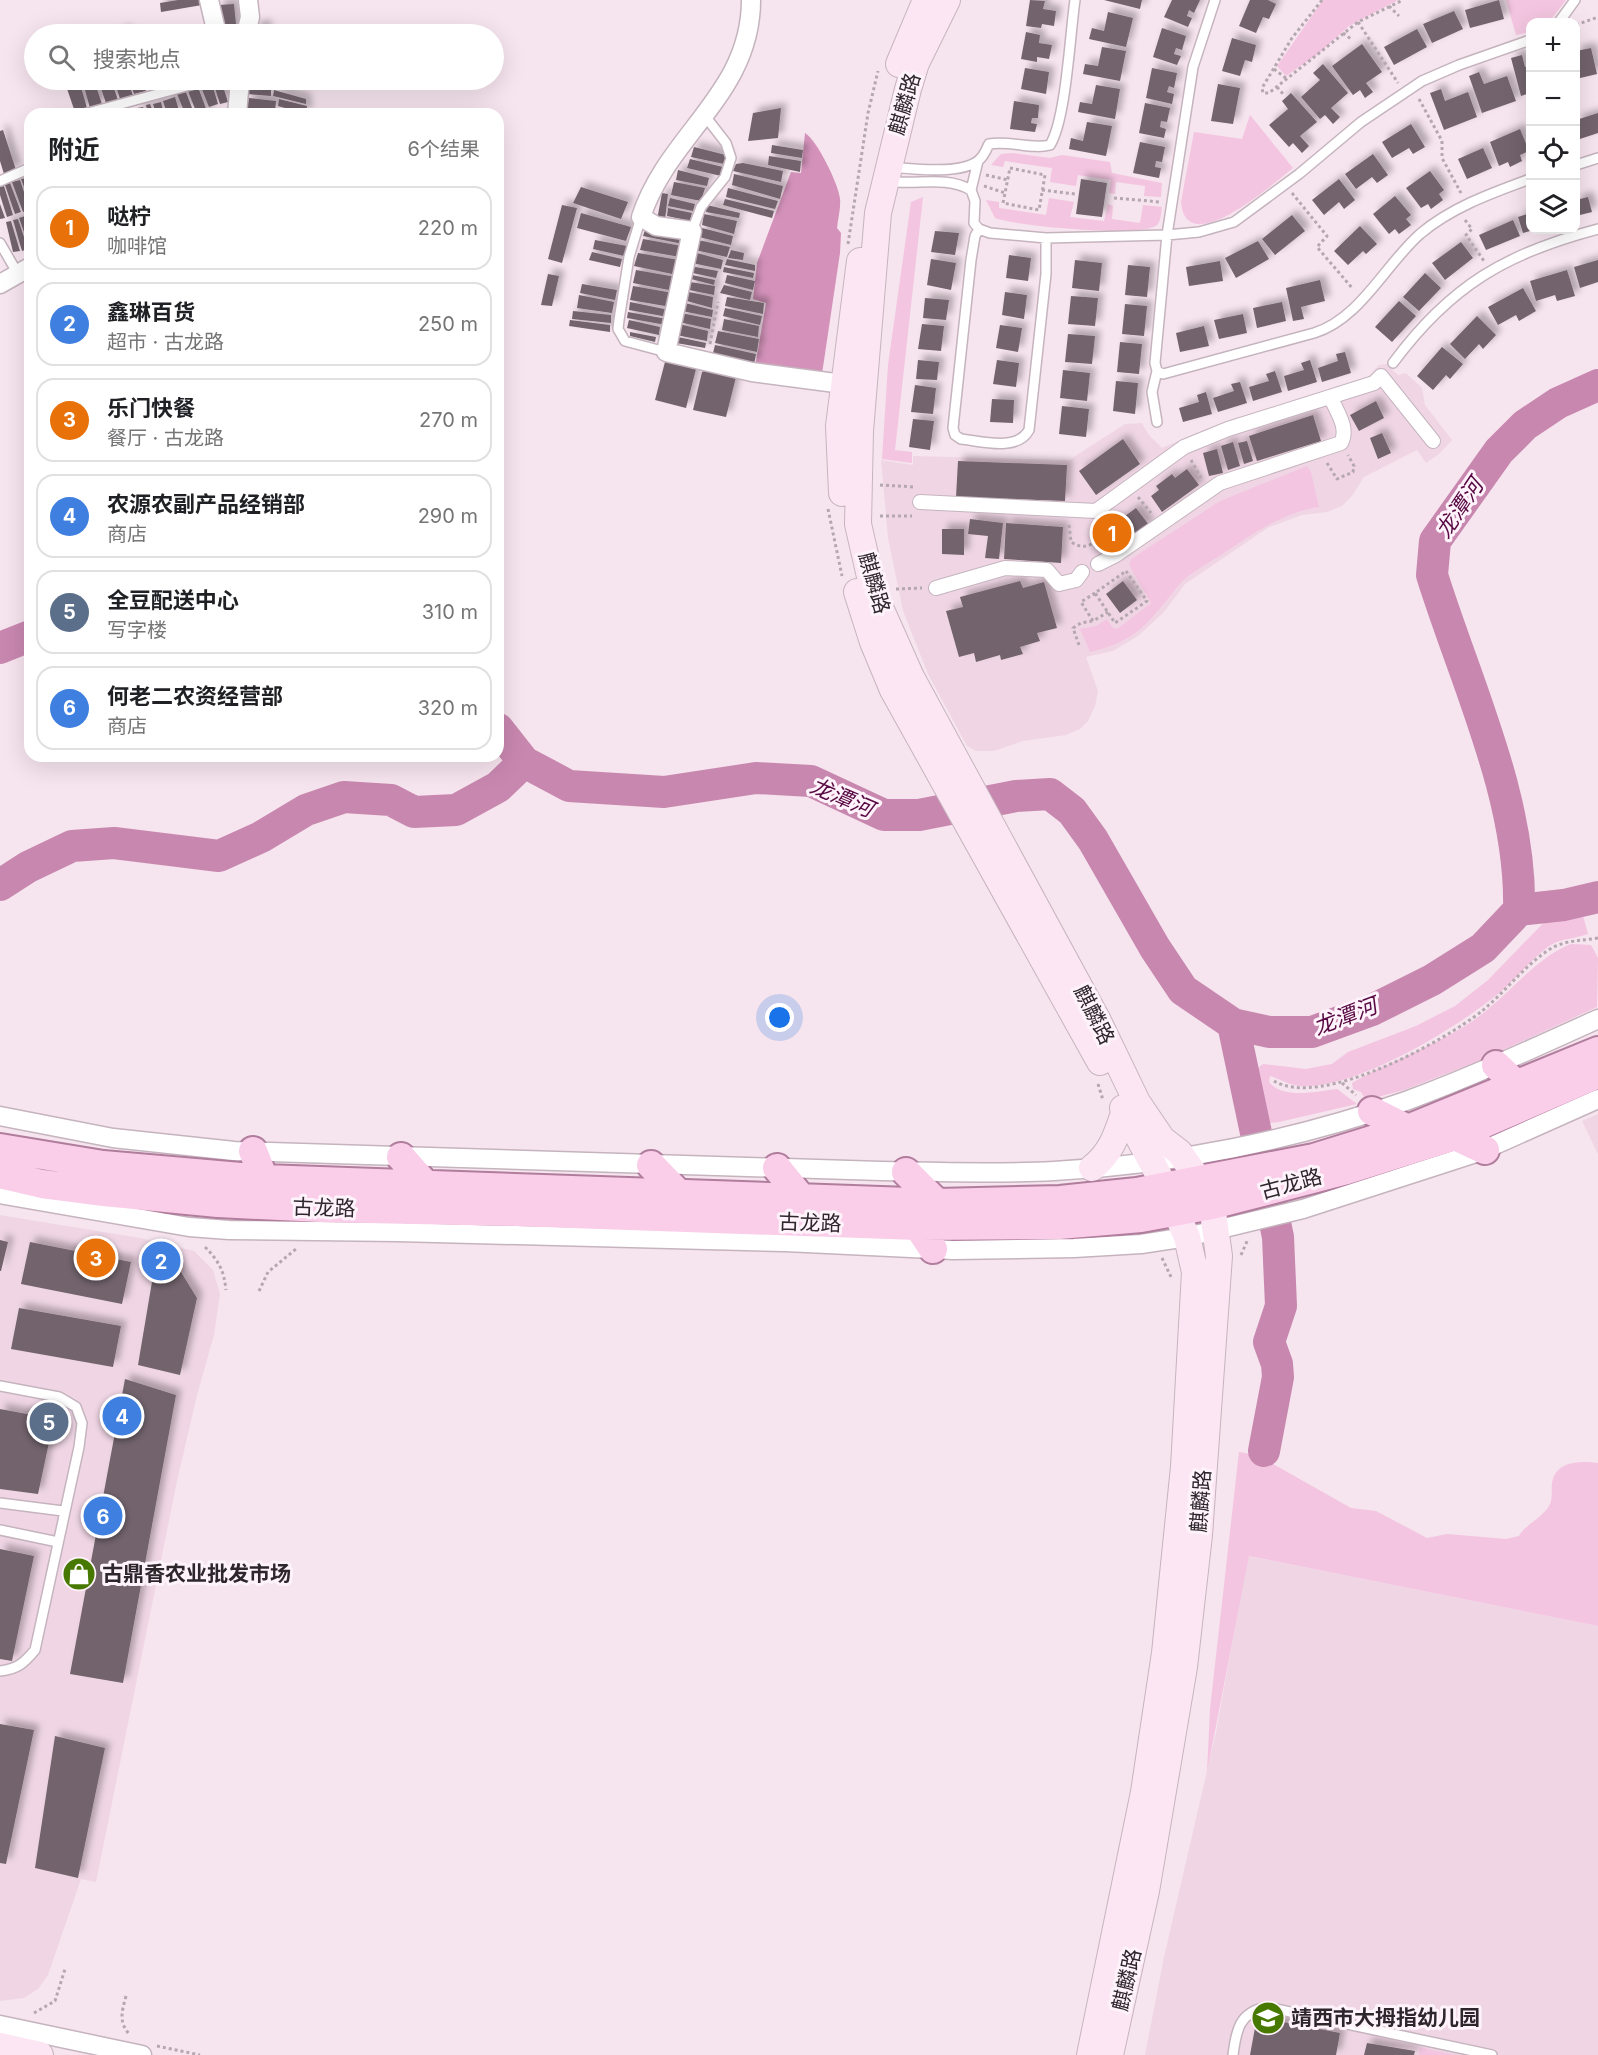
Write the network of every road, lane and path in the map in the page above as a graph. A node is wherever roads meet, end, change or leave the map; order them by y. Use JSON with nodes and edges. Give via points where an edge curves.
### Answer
{"nodes":[{"id":1,"x":209,"y":0,"type":"edge"},
{"id":2,"x":248,"y":0,"type":"edge"},
{"id":3,"x":751,"y":0,"type":"edge"},
{"id":4,"x":926,"y":0,"type":"edge"},
{"id":5,"x":947,"y":0,"type":"edge"},
{"id":6,"x":1075,"y":0,"type":"edge"},
{"id":7,"x":1215,"y":0,"type":"edge"},
{"id":8,"x":1322,"y":0,"type":"edge"},
{"id":9,"x":1403,"y":0,"type":"edge"},
{"id":10,"x":1575,"y":0,"type":"edge"},
{"id":11,"x":1389,"y":6,"type":"junction"},
{"id":12,"x":1399,"y":16,"type":"dead end"},
{"id":13,"x":1598,"y":17,"type":"edge"},
{"id":14,"x":1562,"y":18,"type":"edge"},
{"id":15,"x":1358,"y":22,"type":"junction"},
{"id":16,"x":1580,"y":23,"type":"edge"},
{"id":17,"x":215,"y":24,"type":"edge"},
{"id":18,"x":248,"y":24,"type":"edge"},
{"id":19,"x":1343,"y":33,"type":"junction"},
{"id":20,"x":1351,"y":39,"type":"dead end"},
{"id":21,"x":1526,"y":41,"type":"edge"},
{"id":22,"x":1310,"y":62,"type":"junction"},
{"id":23,"x":1316,"y":66,"type":"dead end"},
{"id":24,"x":1274,"y":69,"type":"junction"},
{"id":25,"x":1287,"y":79,"type":"junction"},
{"id":26,"x":1277,"y":87,"type":"junction"},
{"id":27,"x":172,"y":90,"type":"edge"},
{"id":28,"x":239,"y":90,"type":"edge"},
{"id":29,"x":1409,"y":90,"type":"junction"},
{"id":30,"x":1283,"y":94,"type":"dead end"},
{"id":31,"x":106,"y":108,"type":"edge"},
{"id":32,"x":238,"y":108,"type":"edge"},
{"id":33,"x":705,"y":116,"type":"junction"},
{"id":34,"x":1598,"y":158,"type":"edge"},
{"id":35,"x":978,"y":162,"type":"junction"},
{"id":36,"x":1580,"y":163,"type":"edge"},
{"id":37,"x":24,"y":171,"type":"edge"},
{"id":38,"x":887,"y":174,"type":"junction"},
{"id":39,"x":1008,"y":180,"type":"junction"},
{"id":40,"x":1528,"y":180,"type":"edge"},
{"id":41,"x":0,"y":181,"type":"edge"},
{"id":42,"x":972,"y":182,"type":"junction"},
{"id":43,"x":1285,"y":184,"type":"junction"},
{"id":44,"x":1042,"y":190,"type":"junction"},
{"id":45,"x":1005,"y":193,"type":"junction"},
{"id":46,"x":1075,"y":194,"type":"dead end"},
{"id":47,"x":1114,"y":198,"type":"dead end"},
{"id":48,"x":1172,"y":201,"type":"junction"},
{"id":49,"x":1461,"y":207,"type":"junction"},
{"id":50,"x":641,"y":217,"type":"junction"},
{"id":51,"x":979,"y":229,"type":"junction"},
{"id":52,"x":1598,"y":229,"type":"edge"},
{"id":53,"x":692,"y":231,"type":"junction"},
{"id":54,"x":1167,"y":235,"type":"junction"},
{"id":55,"x":1047,"y":238,"type":"junction"},
{"id":56,"x":0,"y":243,"type":"edge"},
{"id":57,"x":1490,"y":270,"type":"junction"},
{"id":58,"x":24,"y":271,"type":"edge"},
{"id":59,"x":0,"y":284,"type":"edge"},
{"id":60,"x":1362,"y":298,"type":"junction"},
{"id":61,"x":718,"y":302,"type":"dead end"},
{"id":62,"x":666,"y":352,"type":"junction"},
{"id":63,"x":705,"y":362,"type":"junction"},
{"id":64,"x":1393,"y":363,"type":"dead end"},
{"id":65,"x":1156,"y":370,"type":"junction"},
{"id":66,"x":843,"y":384,"type":"junction"},
{"id":67,"x":1331,"y":398,"type":"junction"},
{"id":68,"x":1157,"y":422,"type":"dead end"},
{"id":69,"x":1433,"y":441,"type":"dead end"},
{"id":70,"x":1341,"y":443,"type":"junction"},
{"id":71,"x":1184,"y":447,"type":"junction"},
{"id":72,"x":1321,"y":450,"type":"junction"},
{"id":73,"x":876,"y":477,"type":"dead end"},
{"id":74,"x":878,"y":485,"type":"junction"},
{"id":75,"x":1130,"y":486,"type":"junction"},
{"id":76,"x":1208,"y":490,"type":"junction"},
{"id":77,"x":878,"y":495,"type":"dead end"},
{"id":78,"x":920,"y":502,"type":"junction"},
{"id":79,"x":878,"y":506,"type":"dead end"},
{"id":80,"x":1067,"y":511,"type":"junction"},
{"id":81,"x":1096,"y":512,"type":"junction"},
{"id":82,"x":878,"y":516,"type":"junction"},
{"id":83,"x":1159,"y":524,"type":"junction"},
{"id":84,"x":878,"y":525,"type":"dead end"},
{"id":85,"x":1098,"y":564,"type":"dead end"},
{"id":86,"x":1082,"y":572,"type":"dead end"},
{"id":87,"x":936,"y":588,"type":"joint"},
{"id":88,"x":1095,"y":593,"type":"junction"},
{"id":89,"x":893,"y":595,"type":"dead end"},
{"id":90,"x":1108,"y":612,"type":"junction"},
{"id":91,"x":1094,"y":621,"type":"junction"},
{"id":92,"x":1079,"y":645,"type":"dead end"},
{"id":93,"x":995,"y":853,"type":"junction"},
{"id":94,"x":1598,"y":938,"type":"edge"},
{"id":95,"x":1598,"y":1019,"type":"edge"},
{"id":96,"x":1598,"y":1051,"type":"edge"},
{"id":97,"x":1496,"y":1065,"type":"junction"},
{"id":98,"x":1598,"y":1074,"type":"edge"},
{"id":99,"x":1274,"y":1081,"type":"dead end"},
{"id":100,"x":1097,"y":1082,"type":"dead end"},
{"id":101,"x":1342,"y":1083,"type":"junction"},
{"id":102,"x":1518,"y":1086,"type":"junction"},
{"id":103,"x":1598,"y":1099,"type":"edge"},
{"id":104,"x":1366,"y":1105,"type":"junction"},
{"id":105,"x":1114,"y":1109,"type":"junction"},
{"id":106,"x":0,"y":1116,"type":"edge"},
{"id":107,"x":1408,"y":1130,"type":"junction"},
{"id":108,"x":1455,"y":1136,"type":"junction"},
{"id":109,"x":0,"y":1148,"type":"edge"},
{"id":110,"x":1485,"y":1150,"type":"junction"},
{"id":111,"x":253,"y":1151,"type":"junction"},
{"id":112,"x":1183,"y":1156,"type":"junction"},
{"id":113,"x":401,"y":1157,"type":"junction"},
{"id":114,"x":1152,"y":1160,"type":"junction"},
{"id":115,"x":1234,"y":1161,"type":"junction"},
{"id":116,"x":1371,"y":1163,"type":"junction"},
{"id":117,"x":651,"y":1165,"type":"junction"},
{"id":118,"x":777,"y":1168,"type":"junction"},
{"id":119,"x":1092,"y":1168,"type":"junction"},
{"id":120,"x":906,"y":1172,"type":"junction"},
{"id":121,"x":0,"y":1174,"type":"edge"},
{"id":122,"x":1284,"y":1175,"type":"junction"},
{"id":123,"x":264,"y":1179,"type":"junction"},
{"id":124,"x":1199,"y":1180,"type":"junction"},
{"id":125,"x":1398,"y":1180,"type":"junction"},
{"id":126,"x":426,"y":1185,"type":"junction"},
{"id":127,"x":0,"y":1194,"type":"edge"},
{"id":128,"x":679,"y":1194,"type":"junction"},
{"id":129,"x":802,"y":1199,"type":"junction"},
{"id":130,"x":937,"y":1203,"type":"junction"},
{"id":131,"x":1270,"y":1208,"type":"junction"},
{"id":132,"x":1176,"y":1212,"type":"junction"},
{"id":133,"x":1214,"y":1217,"type":"junction"},
{"id":134,"x":655,"y":1218,"type":"junction"},
{"id":135,"x":925,"y":1238,"type":"junction"},
{"id":136,"x":671,"y":1241,"type":"junction"},
{"id":137,"x":303,"y":1246,"type":"dead end"},
{"id":138,"x":1156,"y":1252,"type":"dead end"},
{"id":139,"x":1173,"y":1284,"type":"dead end"},
{"id":140,"x":259,"y":1291,"type":"dead end"},
{"id":141,"x":0,"y":1386,"type":"edge"},
{"id":142,"x":0,"y":1503,"type":"edge"},
{"id":143,"x":63,"y":1511,"type":"junction"},
{"id":144,"x":0,"y":1530,"type":"edge"},
{"id":145,"x":58,"y":1542,"type":"junction"},
{"id":146,"x":0,"y":1671,"type":"edge"},
{"id":147,"x":65,"y":1969,"type":"dead end"},
{"id":148,"x":126,"y":1996,"type":"dead end"},
{"id":149,"x":26,"y":2014,"type":"dead end"},
{"id":150,"x":0,"y":2025,"type":"edge"},
{"id":151,"x":133,"y":2037,"type":"dead end"},
{"id":152,"x":0,"y":2046,"type":"edge"},
{"id":153,"x":147,"y":2050,"type":"edge"},
{"id":154,"x":40,"y":2055,"type":"edge"},
{"id":155,"x":200,"y":2055,"type":"edge"},
{"id":156,"x":1090,"y":2055,"type":"edge"},
{"id":157,"x":1110,"y":2055,"type":"edge"},
{"id":158,"x":1233,"y":2055,"type":"edge"},
{"id":159,"x":1492,"y":2055,"type":"edge"}],
"edges":[{"from":1,"to":17,"type":"street"},
{"from":2,"to":18,"type":"street"},
{"from":3,"to":33,"type":"street","via":[[750,33],[744,50]]},
{"from":4,"to":66,"type":"main road","name":"麒麟路","via":[[886,102]]},
{"from":5,"to":38,"type":"main road","name":"麒麟路","via":[[916,63]]},
{"from":6,"to":35,"type":"lane","via":[[1055,137],[1043,147],[989,144]]},
{"from":7,"to":48,"type":"lane","via":[[1193,67]]},
{"from":8,"to":24,"type":"path"},
{"from":9,"to":11,"type":"path"},
{"from":10,"to":14,"type":"lane"},
{"from":11,"to":12,"type":"path"},
{"from":11,"to":15,"type":"path"},
{"from":13,"to":16,"type":"path"},
{"from":15,"to":19,"type":"path"},
{"from":15,"to":29,"type":"path"},
{"from":19,"to":20,"type":"path"},
{"from":19,"to":22,"type":"path"},
{"from":21,"to":29,"type":"lane","via":[[1459,65]]},
{"from":22,"to":23,"type":"path"},
{"from":22,"to":25,"type":"path"},
{"from":24,"to":25,"type":"path"},
{"from":24,"to":26,"type":"path","via":[[1262,87],[1263,93]]},
{"from":25,"to":26,"type":"path"},
{"from":26,"to":30,"type":"path"},
{"from":27,"to":31,"type":"lane"},
{"from":28,"to":32,"type":"street"},
{"from":29,"to":43,"type":"lane","via":[[1361,122]]},
{"from":29,"to":49,"type":"path","via":[[1442,141],[1442,158]]},
{"from":33,"to":50,"type":"street","via":[[666,164]]},
{"from":33,"to":53,"type":"lane","via":[[726,143],[731,158],[725,177],[701,207]]},
{"from":34,"to":36,"type":"lane"},
{"from":35,"to":38,"type":"lane"},
{"from":35,"to":42,"type":"lane"},
{"from":37,"to":41,"type":"lane"},
{"from":38,"to":42,"type":"lane","via":[[903,184]]},
{"from":38,"to":93,"type":"main road","name":"麒麟路","via":[[878,213],[860,431],[858,524],[874,594],[911,677],[951,751]]},
{"from":39,"to":42,"type":"path"},
{"from":39,"to":44,"type":"path","via":[[1010,168],[1045,175]]},
{"from":39,"to":45,"type":"path"},
{"from":40,"to":49,"type":"lane"},
{"from":42,"to":45,"type":"path"},
{"from":42,"to":51,"type":"lane","via":[[974,223]]},
{"from":43,"to":54,"type":"lane","via":[[1234,222],[1199,232]]},
{"from":43,"to":60,"type":"path","via":[[1326,236],[1317,247]]},
{"from":44,"to":45,"type":"path","via":[[1039,210],[1003,203]]},
{"from":44,"to":46,"type":"path"},
{"from":47,"to":48,"type":"path"},
{"from":48,"to":54,"type":"lane"},
{"from":49,"to":57,"type":"path","via":[[1472,229],[1466,235]]},
{"from":49,"to":60,"type":"lane","via":[[1419,236]]},
{"from":50,"to":53,"type":"street","via":[[656,226]]},
{"from":50,"to":62,"type":"lane","via":[[629,257],[618,329],[625,341]]},
{"from":51,"to":55,"type":"lane","via":[[990,234]]},
{"from":51,"to":55,"type":"lane","via":[[973,248],[953,428],[962,440],[1006,444],[1026,436],[1029,430]]},
{"from":52,"to":57,"type":"lane","via":[[1520,254]]},
{"from":53,"to":62,"type":"street"},
{"from":54,"to":55,"type":"lane"},
{"from":54,"to":65,"type":"lane"},
{"from":56,"to":58,"type":"lane"},
{"from":57,"to":64,"type":"lane","via":[[1445,304]]},
{"from":58,"to":59,"type":"street"},
{"from":60,"to":65,"type":"lane","via":[[1327,329],[1176,372],[1163,374]]},
{"from":61,"to":63,"type":"path"},
{"from":62,"to":63,"type":"street"},
{"from":63,"to":66,"type":"street"},
{"from":65,"to":68,"type":"lane","via":[[1152,392]]},
{"from":66,"to":93,"type":"main road","name":"麒麟路","via":[[839,426],[843,501],[856,587],[882,666],[939,774]]},
{"from":67,"to":69,"type":"street","via":[[1374,383],[1382,376]]},
{"from":67,"to":70,"type":"street","via":[[1344,427]]},
{"from":67,"to":71,"type":"street","via":[[1228,429]]},
{"from":70,"to":72,"type":"street"},
{"from":70,"to":72,"type":"path","via":[[1354,466],[1346,476],[1337,479]]},
{"from":71,"to":75,"type":"street"},
{"from":71,"to":76,"type":"path"},
{"from":72,"to":76,"type":"street"},
{"from":73,"to":74,"type":"path"},
{"from":74,"to":77,"type":"path"},
{"from":74,"to":78,"type":"path","via":[[915,487],[920,492]]},
{"from":75,"to":81,"type":"street"},
{"from":75,"to":83,"type":"path"},
{"from":76,"to":83,"type":"street"},
{"from":78,"to":80,"type":"street"},
{"from":78,"to":82,"type":"path","via":[[918,513],[912,516]]},
{"from":79,"to":82,"type":"path"},
{"from":80,"to":81,"type":"street"},
{"from":80,"to":81,"type":"path","via":[[1071,542],[1079,547],[1091,546],[1097,540]]},
{"from":82,"to":84,"type":"path"},
{"from":83,"to":85,"type":"street"},
{"from":86,"to":87,"type":"street","via":[[1076,580],[1059,584],[1047,570],[1005,568]]},
{"from":87,"to":89,"type":"path","via":[[891,589]]},
{"from":88,"to":90,"type":"path"},
{"from":88,"to":90,"type":"path","via":[[1126,571],[1146,601],[1115,622]]},
{"from":88,"to":91,"type":"path","via":[[1080,602]]},
{"from":90,"to":91,"type":"path"},
{"from":91,"to":92,"type":"path","via":[[1073,628]]},
{"from":93,"to":105,"type":"main road","name":"麒麟路"},
{"from":93,"to":112,"type":"main road","name":"麒麟路","via":[[1098,1021],[1137,1102],[1162,1139]]},
{"from":94,"to":101,"type":"path","via":[[1549,950],[1471,1018],[1387,1064]]},
{"from":95,"to":97,"type":"street"},
{"from":96,"to":102,"type":"main road","name":"古龙路"},
{"from":97,"to":102,"type":"main road"},
{"from":97,"to":104,"type":"street","via":[[1404,1101]]},
{"from":98,"to":108,"type":"main road","name":"古龙路"},
{"from":99,"to":101,"type":"path","via":[[1308,1089]]},
{"from":100,"to":105,"type":"path"},
{"from":101,"to":104,"type":"path"},
{"from":102,"to":107,"type":"main road","name":"古龙路"},
{"from":103,"to":110,"type":"street"},
{"from":104,"to":107,"type":"main road"},
{"from":104,"to":115,"type":"street","via":[[1281,1136]]},
{"from":105,"to":114,"type":"main road","name":"麒麟路"},
{"from":105,"to":119,"type":"main road","via":[[1117,1137],[1109,1152]]},
{"from":106,"to":111,"type":"street","via":[[113,1138]]},
{"from":107,"to":122,"type":"main road","name":"古龙路","via":[[1314,1158]]},
{"from":108,"to":110,"type":"main road"},
{"from":108,"to":116,"type":"main road","name":"古龙路"},
{"from":109,"to":123,"type":"main road","name":"古龙路","via":[[103,1165]]},
{"from":110,"to":125,"type":"street"},
{"from":111,"to":113,"type":"street"},
{"from":111,"to":123,"type":"main road"},
{"from":112,"to":114,"type":"street"},
{"from":112,"to":115,"type":"street"},
{"from":112,"to":124,"type":"main road","name":"麒麟路"},
{"from":113,"to":117,"type":"street"},
{"from":113,"to":126,"type":"main road"},
{"from":114,"to":119,"type":"street"},
{"from":114,"to":132,"type":"main road","name":"麒麟路"},
{"from":115,"to":122,"type":"main road","name":"古龙路"},
{"from":115,"to":124,"type":"main road","name":"古龙路"},
{"from":116,"to":122,"type":"main road","name":"古龙路"},
{"from":116,"to":125,"type":"main road"},
{"from":117,"to":118,"type":"street"},
{"from":117,"to":128,"type":"main road"},
{"from":118,"to":120,"type":"street"},
{"from":118,"to":129,"type":"main road"},
{"from":119,"to":120,"type":"street"},
{"from":120,"to":130,"type":"main road"},
{"from":121,"to":134,"type":"main road","name":"古龙路","via":[[42,1184],[218,1203]]},
{"from":122,"to":131,"type":"main road","name":"古龙路"},
{"from":123,"to":126,"type":"main road","name":"古龙路"},
{"from":124,"to":132,"type":"main road","name":"古龙路"},
{"from":124,"to":133,"type":"main road","name":"麒麟路"},
{"from":125,"to":131,"type":"street"},
{"from":126,"to":128,"type":"main road","name":"古龙路"},
{"from":127,"to":136,"type":"street","via":[[189,1227],[230,1230]]},
{"from":128,"to":129,"type":"main road","name":"古龙路"},
{"from":129,"to":130,"type":"main road","name":"古龙路"},
{"from":130,"to":132,"type":"main road","name":"古龙路","via":[[1060,1200]]},
{"from":131,"to":133,"type":"main road","name":"古龙路"},
{"from":132,"to":133,"type":"main road","name":"古龙路"},
{"from":132,"to":135,"type":"main road","name":"古龙路"},
{"from":132,"to":156,"type":"main road","name":"麒麟路","via":[[1195,1272],[1184,1467],[1165,1653],[1144,1792]]},
{"from":133,"to":157,"type":"main road","name":"麒麟路","via":[[1219,1268],[1199,1534],[1184,1667],[1146,1892]]},
{"from":134,"to":135,"type":"main road","name":"古龙路"},
{"from":134,"to":136,"type":"main road"},
{"from":135,"to":136,"type":"street"},
{"from":137,"to":140,"type":"path","via":[[268,1272]]},
{"from":138,"to":139,"type":"path","via":[[1168,1267]]},
{"from":141,"to":143,"type":"lane","via":[[59,1397],[76,1407],[81,1423],[79,1447]]},
{"from":142,"to":143,"type":"lane"},
{"from":143,"to":145,"type":"lane"},
{"from":144,"to":145,"type":"lane"},
{"from":145,"to":146,"type":"lane","via":[[35,1650],[14,1670]]},
{"from":147,"to":149,"type":"path","via":[[55,2001]]},
{"from":148,"to":151,"type":"path","via":[[122,2025]]},
{"from":150,"to":153,"type":"street"},
{"from":152,"to":154,"type":"main road"},
{"from":153,"to":155,"type":"path"},
{"from":158,"to":159,"type":"lane","via":[[1239,2024],[1255,2009],[1267,2007]]}]}
